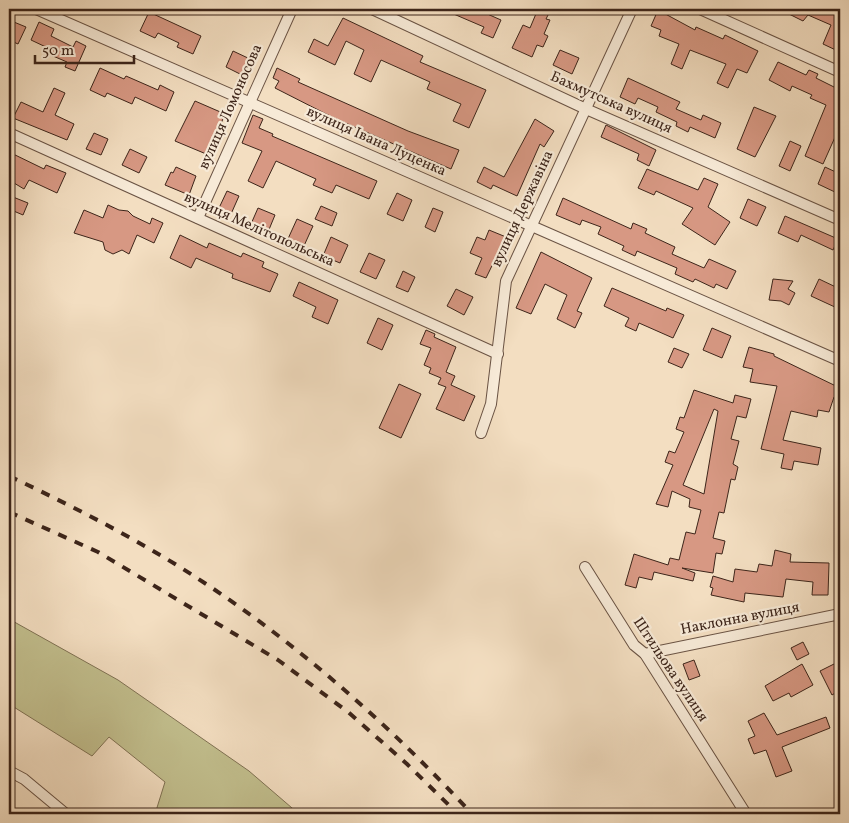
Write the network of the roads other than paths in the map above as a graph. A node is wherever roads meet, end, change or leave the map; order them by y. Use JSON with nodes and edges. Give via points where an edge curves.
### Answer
{"nodes":[{"id":1,"x":36,"y":9,"type":"edge"},
{"id":2,"x":292,"y":9,"type":"edge"},
{"id":3,"x":372,"y":9,"type":"edge"},
{"id":4,"x":632,"y":9,"type":"edge"},
{"id":5,"x":700,"y":9,"type":"edge"},
{"id":6,"x":840,"y":72,"type":"edge"},
{"id":7,"x":249,"y":104,"type":"junction"},
{"id":8,"x":586,"y":109,"type":"junction"},
{"id":9,"x":9,"y":133,"type":"edge"},
{"id":10,"x":198,"y":218,"type":"junction"},
{"id":11,"x":840,"y":220,"type":"edge"},
{"id":12,"x":532,"y":226,"type":"junction"},
{"id":13,"x":498,"y":354,"type":"junction"},
{"id":14,"x":840,"y":361,"type":"edge"},
{"id":15,"x":481,"y":432,"type":"dead end"},
{"id":16,"x":586,"y":567,"type":"dead end"},
{"id":17,"x":840,"y":614,"type":"edge"},
{"id":18,"x":645,"y":654,"type":"junction"},
{"id":19,"x":9,"y":771,"type":"edge"},
{"id":20,"x":66,"y":814,"type":"edge"},
{"id":21,"x":746,"y":814,"type":"edge"}],
"edges":[{"from":1,"to":7,"type":"street","name":"вулиця Івана Луценка"},
{"from":2,"to":7,"type":"street","name":"вулиця Ломоносова"},
{"from":3,"to":8,"type":"street","name":"Бахмутська вулиця"},
{"from":4,"to":8,"type":"street","name":"вулиця Державіна"},
{"from":5,"to":6,"type":"street"},
{"from":7,"to":10,"type":"street","name":"вулиця Ломоносова"},
{"from":7,"to":12,"type":"street","name":"вулиця Івана Луценка"},
{"from":8,"to":11,"type":"street","name":"Бахмутська вулиця"},
{"from":8,"to":12,"type":"street","name":"вулиця Державіна"},
{"from":9,"to":10,"type":"street","name":"вулиця Мелітопольська"},
{"from":10,"to":13,"type":"street","name":"вулиця Мелітопольська"},
{"from":12,"to":13,"type":"street","name":"вулиця Державіна","via":[[506,281]]},
{"from":12,"to":14,"type":"street","name":"вулиця Івана Луценка"},
{"from":13,"to":15,"type":"street","name":"вулиця Державіна","via":[[491,404]]},
{"from":16,"to":18,"type":"street","name":"Штильова вулиця","via":[[634,645]]},
{"from":17,"to":18,"type":"street","name":"Наклонна вулиця"},
{"from":18,"to":21,"type":"street","name":"Штильова вулиця"},
{"from":19,"to":20,"type":"street","via":[[24,779]]}]}
